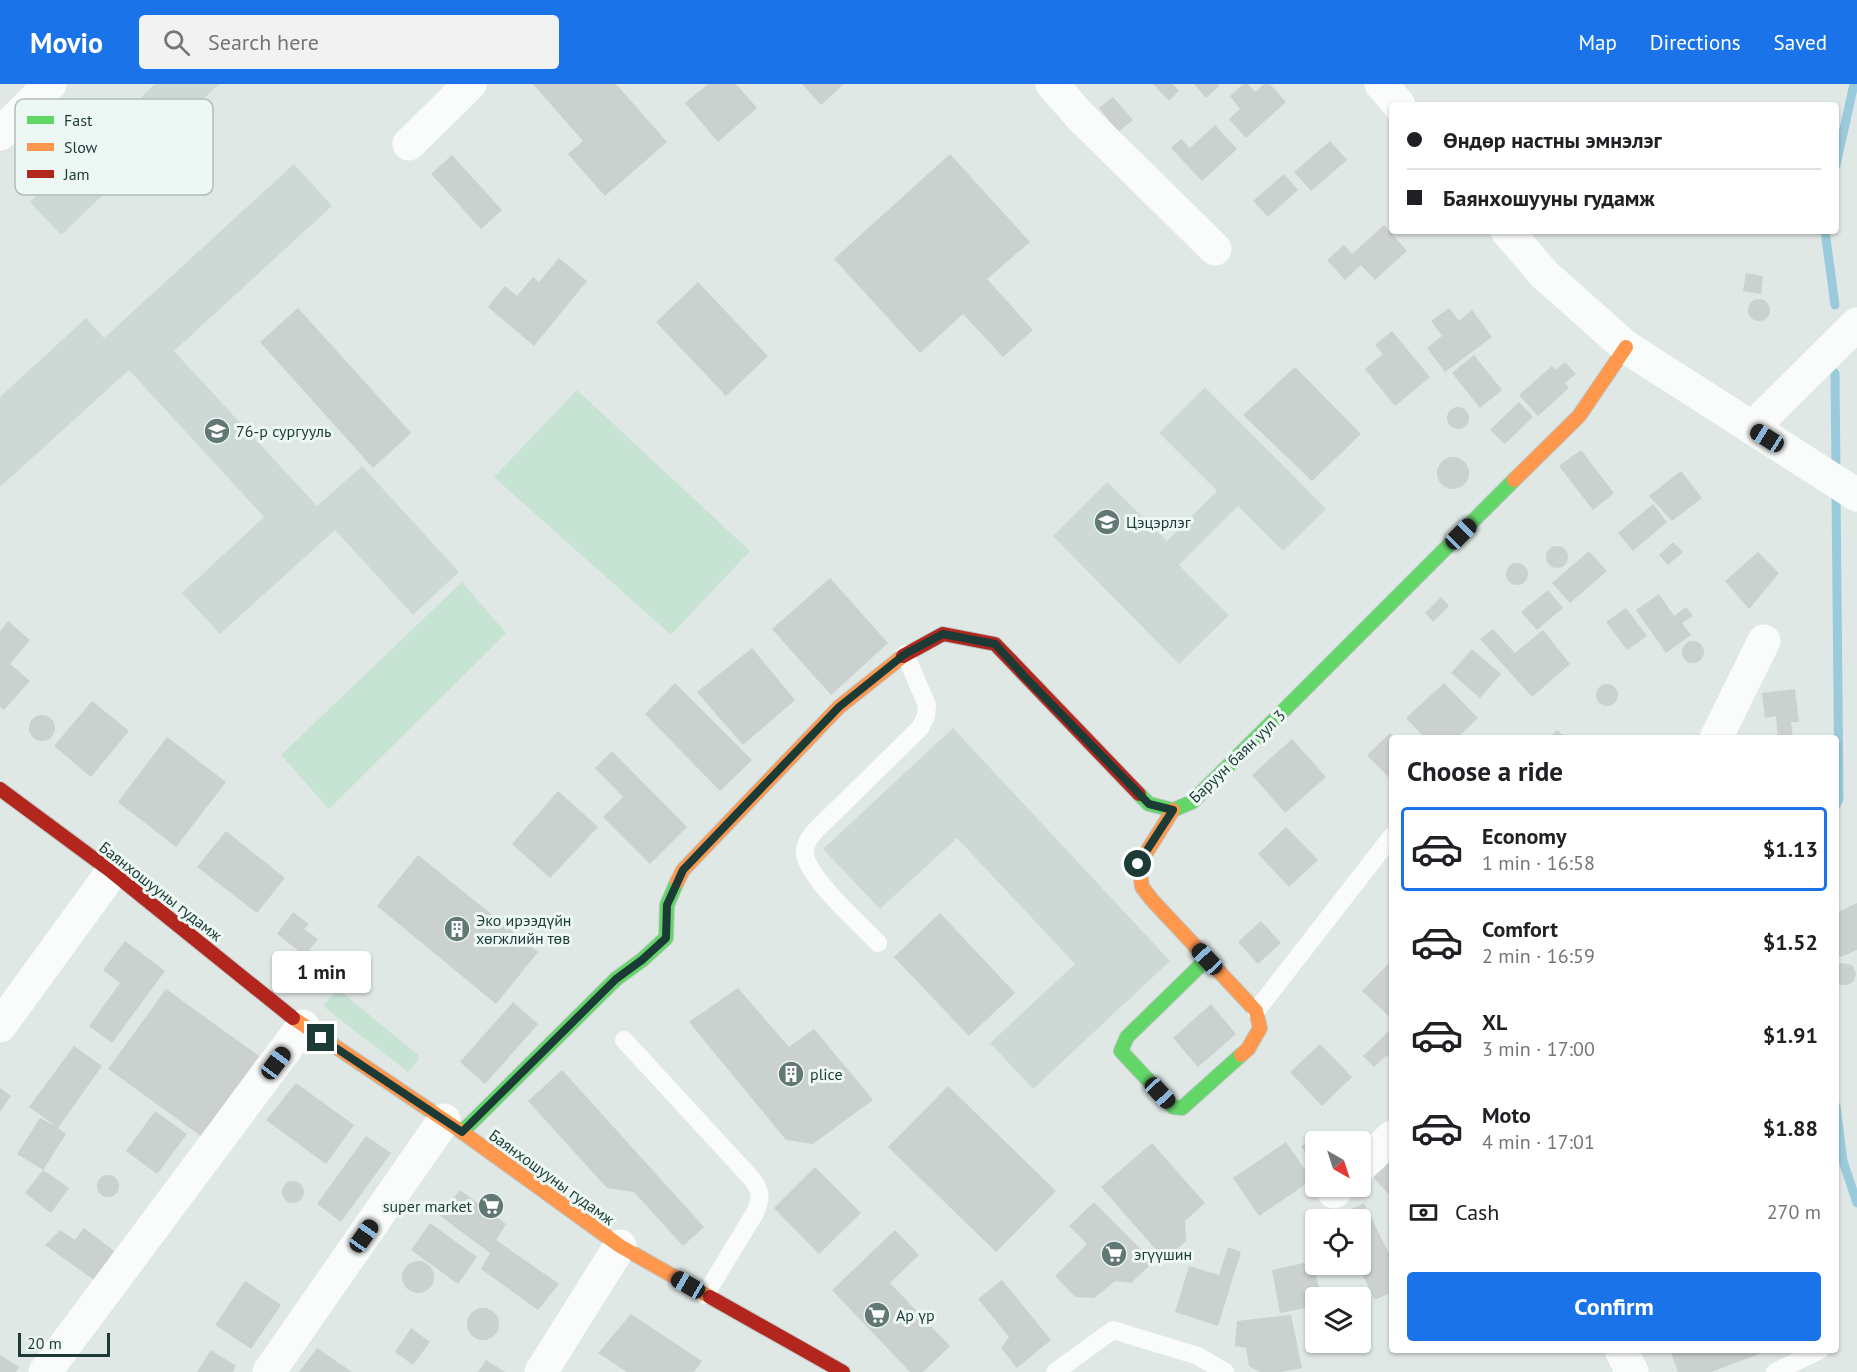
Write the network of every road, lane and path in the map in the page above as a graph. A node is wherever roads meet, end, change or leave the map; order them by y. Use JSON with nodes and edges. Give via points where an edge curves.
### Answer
{"nodes":[{"id":1,"x":50,"y":84,"type":"edge"},
{"id":2,"x":470,"y":84,"type":"edge"},
{"id":3,"x":1052,"y":84,"type":"edge"},
{"id":4,"x":1381,"y":84,"type":"edge"},
{"id":5,"x":35,"y":99,"type":"edge"},
{"id":6,"x":1396,"y":102,"type":"edge"},
{"id":7,"x":15,"y":120,"type":"edge"},
{"id":8,"x":0,"y":135,"type":"edge"},
{"id":9,"x":409,"y":144,"type":"dead end"},
{"id":10,"x":1510,"y":234,"type":"edge"},
{"id":11,"x":1215,"y":249,"type":"dead end"},
{"id":12,"x":1857,"y":324,"type":"edge"},
{"id":13,"x":1626,"y":347,"type":"junction"},
{"id":14,"x":1752,"y":428,"type":"junction"},
{"id":15,"x":1857,"y":495,"type":"edge"},
{"id":16,"x":1764,"y":641,"type":"dead end"},
{"id":17,"x":905,"y":654,"type":"junction"},
{"id":18,"x":1717,"y":735,"type":"edge"},
{"id":19,"x":0,"y":789,"type":"edge"},
{"id":20,"x":1173,"y":810,"type":"junction"},
{"id":21,"x":1389,"y":840,"type":"edge"},
{"id":22,"x":112,"y":872,"type":"junction"},
{"id":23,"x":878,"y":942,"type":"dead end"},
{"id":24,"x":1207,"y":959,"type":"junction"},
{"id":25,"x":1256,"y":1011,"type":"junction"},
{"id":26,"x":0,"y":1026,"type":"edge"},
{"id":27,"x":303,"y":1026,"type":"junction"},
{"id":28,"x":624,"y":1040,"type":"dead end"},
{"id":29,"x":453,"y":1126,"type":"junction"},
{"id":30,"x":1389,"y":1140,"type":"edge"},
{"id":31,"x":1371,"y":1157,"type":"edge"},
{"id":32,"x":620,"y":1246,"type":"junction"},
{"id":33,"x":705,"y":1295,"type":"junction"},
{"id":34,"x":1622,"y":1353,"type":"edge"},
{"id":35,"x":1814,"y":1353,"type":"edge"},
{"id":36,"x":45,"y":1372,"type":"edge"},
{"id":37,"x":269,"y":1372,"type":"edge"},
{"id":38,"x":542,"y":1372,"type":"edge"},
{"id":39,"x":843,"y":1372,"type":"edge"},
{"id":40,"x":1055,"y":1372,"type":"edge"},
{"id":41,"x":1225,"y":1372,"type":"edge"},
{"id":42,"x":1632,"y":1372,"type":"edge"},
{"id":43,"x":1775,"y":1372,"type":"edge"}],
"edges":[{"from":1,"to":5,"type":"street"},
{"from":2,"to":9,"type":"street"},
{"from":3,"to":11,"type":"street"},
{"from":4,"to":6,"type":"street"},
{"from":7,"to":8,"type":"street"},
{"from":10,"to":13,"type":"street","via":[[1545,275]]},
{"from":12,"to":14,"type":"street"},
{"from":13,"to":14,"type":"street"},
{"from":13,"to":20,"type":"street","name":"Баруун баян уул 3","via":[[1579,416],[1192,802]]},
{"from":14,"to":15,"type":"street"},
{"from":16,"to":18,"type":"street"},
{"from":17,"to":20,"type":"street","name":"Баруун баян уул 3","via":[[943,634],[995,644],[1149,804]]},
{"from":17,"to":23,"type":"lane","via":[[927,705],[920,728],[816,830],[807,840],[805,850],[814,877]]},
{"from":17,"to":29,"type":"street","name":"Баруун баян уул 3","via":[[839,707],[683,870],[667,905],[666,938]]},
{"from":19,"to":22,"type":"street","name":"Баянхошууны гудамж"},
{"from":20,"to":24,"type":"street","via":[[1138,864],[1142,887]]},
{"from":21,"to":25,"type":"lane"},
{"from":22,"to":26,"type":"street"},
{"from":22,"to":27,"type":"street","name":"Баянхошууны гудамж"},
{"from":24,"to":25,"type":"street"},
{"from":24,"to":25,"type":"street","via":[[1127,1037],[1121,1051],[1173,1107],[1182,1108],[1248,1049],[1260,1028]]},
{"from":27,"to":29,"type":"street","name":"Баянхошууны гудамж"},
{"from":27,"to":36,"type":"street"},
{"from":28,"to":33,"type":"lane","via":[[760,1192],[755,1213]]},
{"from":29,"to":32,"type":"street","name":"Баянхошууны гудамж"},
{"from":29,"to":37,"type":"street"},
{"from":30,"to":31,"type":"street"},
{"from":32,"to":33,"type":"street","name":"Баянхошууны гудамж"},
{"from":32,"to":38,"type":"street"},
{"from":33,"to":39,"type":"street","name":"Баянхошууны гудамж"},
{"from":34,"to":42,"type":"street"},
{"from":35,"to":43,"type":"lane"},
{"from":40,"to":41,"type":"lane","via":[[1113,1330],[1198,1356]]}]}
